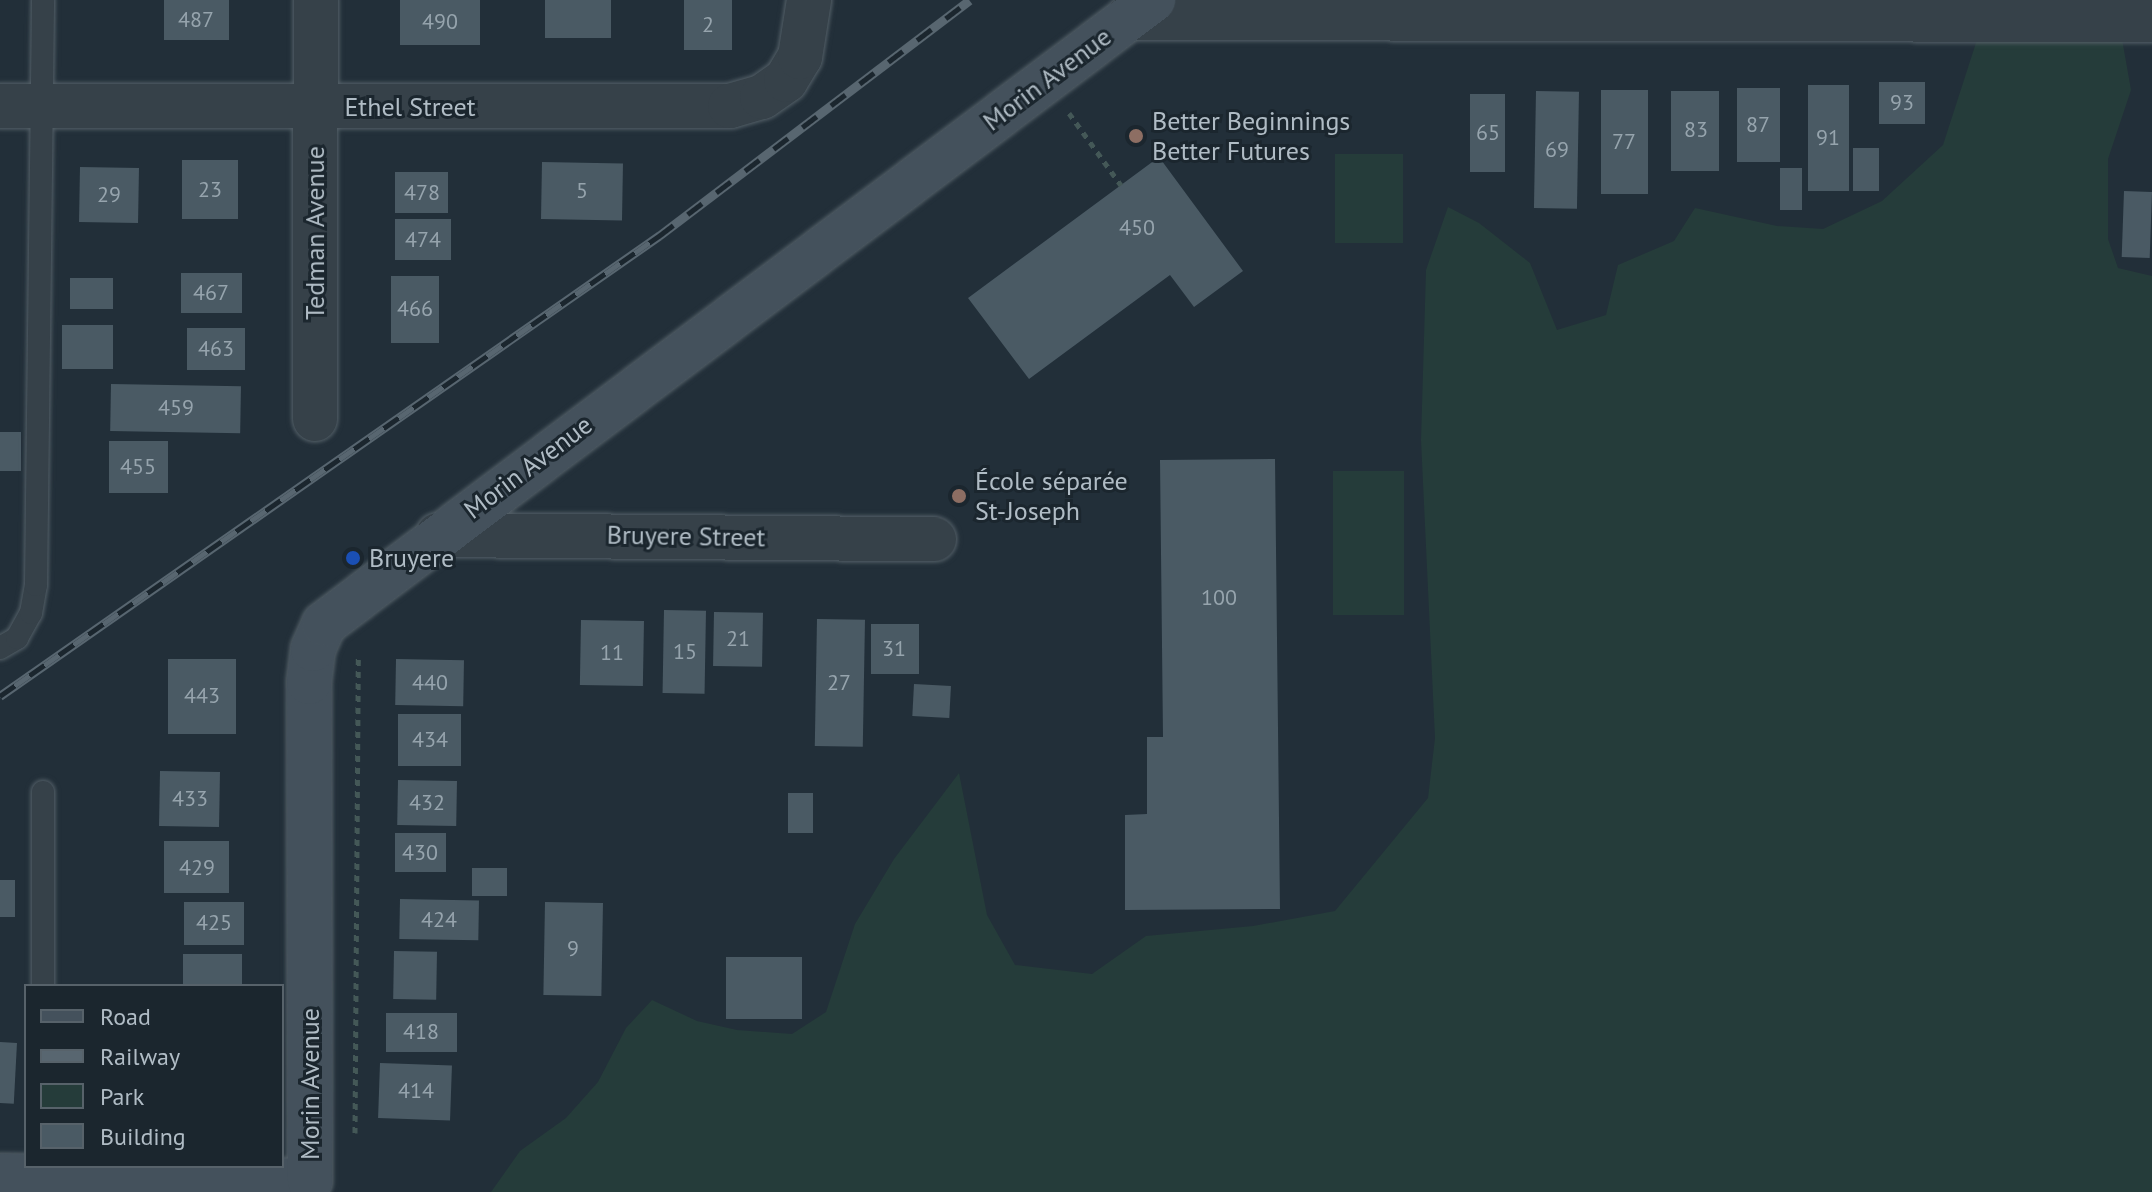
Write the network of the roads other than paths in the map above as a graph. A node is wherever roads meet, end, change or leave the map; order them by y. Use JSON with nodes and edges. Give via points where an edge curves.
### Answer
{"nodes":[{"id":1,"x":43,"y":0,"type":"edge"},
{"id":2,"x":316,"y":0,"type":"edge"},
{"id":3,"x":809,"y":0,"type":"edge"},
{"id":4,"x":1141,"y":9,"type":"edge"},
{"id":5,"x":2152,"y":20,"type":"edge"},
{"id":6,"x":21,"y":106,"type":"edge"},
{"id":7,"x":316,"y":107,"type":"junction"},
{"id":8,"x":315,"y":419,"type":"dead end"},
{"id":9,"x":438,"y":535,"type":"junction"},
{"id":10,"x":934,"y":539,"type":"dead end"},
{"id":11,"x":0,"y":648,"type":"edge"},
{"id":12,"x":43,"y":792,"type":"dead end"},
{"id":13,"x":43,"y":984,"type":"edge"},
{"id":14,"x":0,"y":1176,"type":"edge"},
{"id":15,"x":43,"y":1178,"type":"edge"},
{"id":16,"x":310,"y":1186,"type":"edge"}],
"edges":[{"from":1,"to":6,"type":"lane"},
{"from":2,"to":7,"type":"street","name":"Tedman Avenue"},
{"from":3,"to":7,"type":"street","name":"Ethel Street","via":[[800,57],[786,80],[762,97],[730,106]]},
{"from":4,"to":5,"type":"street"},
{"from":4,"to":9,"type":"street","name":"Morin Avenue"},
{"from":6,"to":7,"type":"street","name":"Ethel Street"},
{"from":6,"to":11,"type":"lane","via":[[36,585],[31,613],[17,638]]},
{"from":7,"to":8,"type":"street","name":"Tedman Avenue"},
{"from":9,"to":10,"type":"street","name":"Bruyere Street"},
{"from":9,"to":16,"type":"street","name":"Morin Avenue","via":[[348,602],[324,624],[313,649]]},
{"from":12,"to":13,"type":"lane"},
{"from":14,"to":15,"type":"street"},
{"from":15,"to":16,"type":"street"}]}
